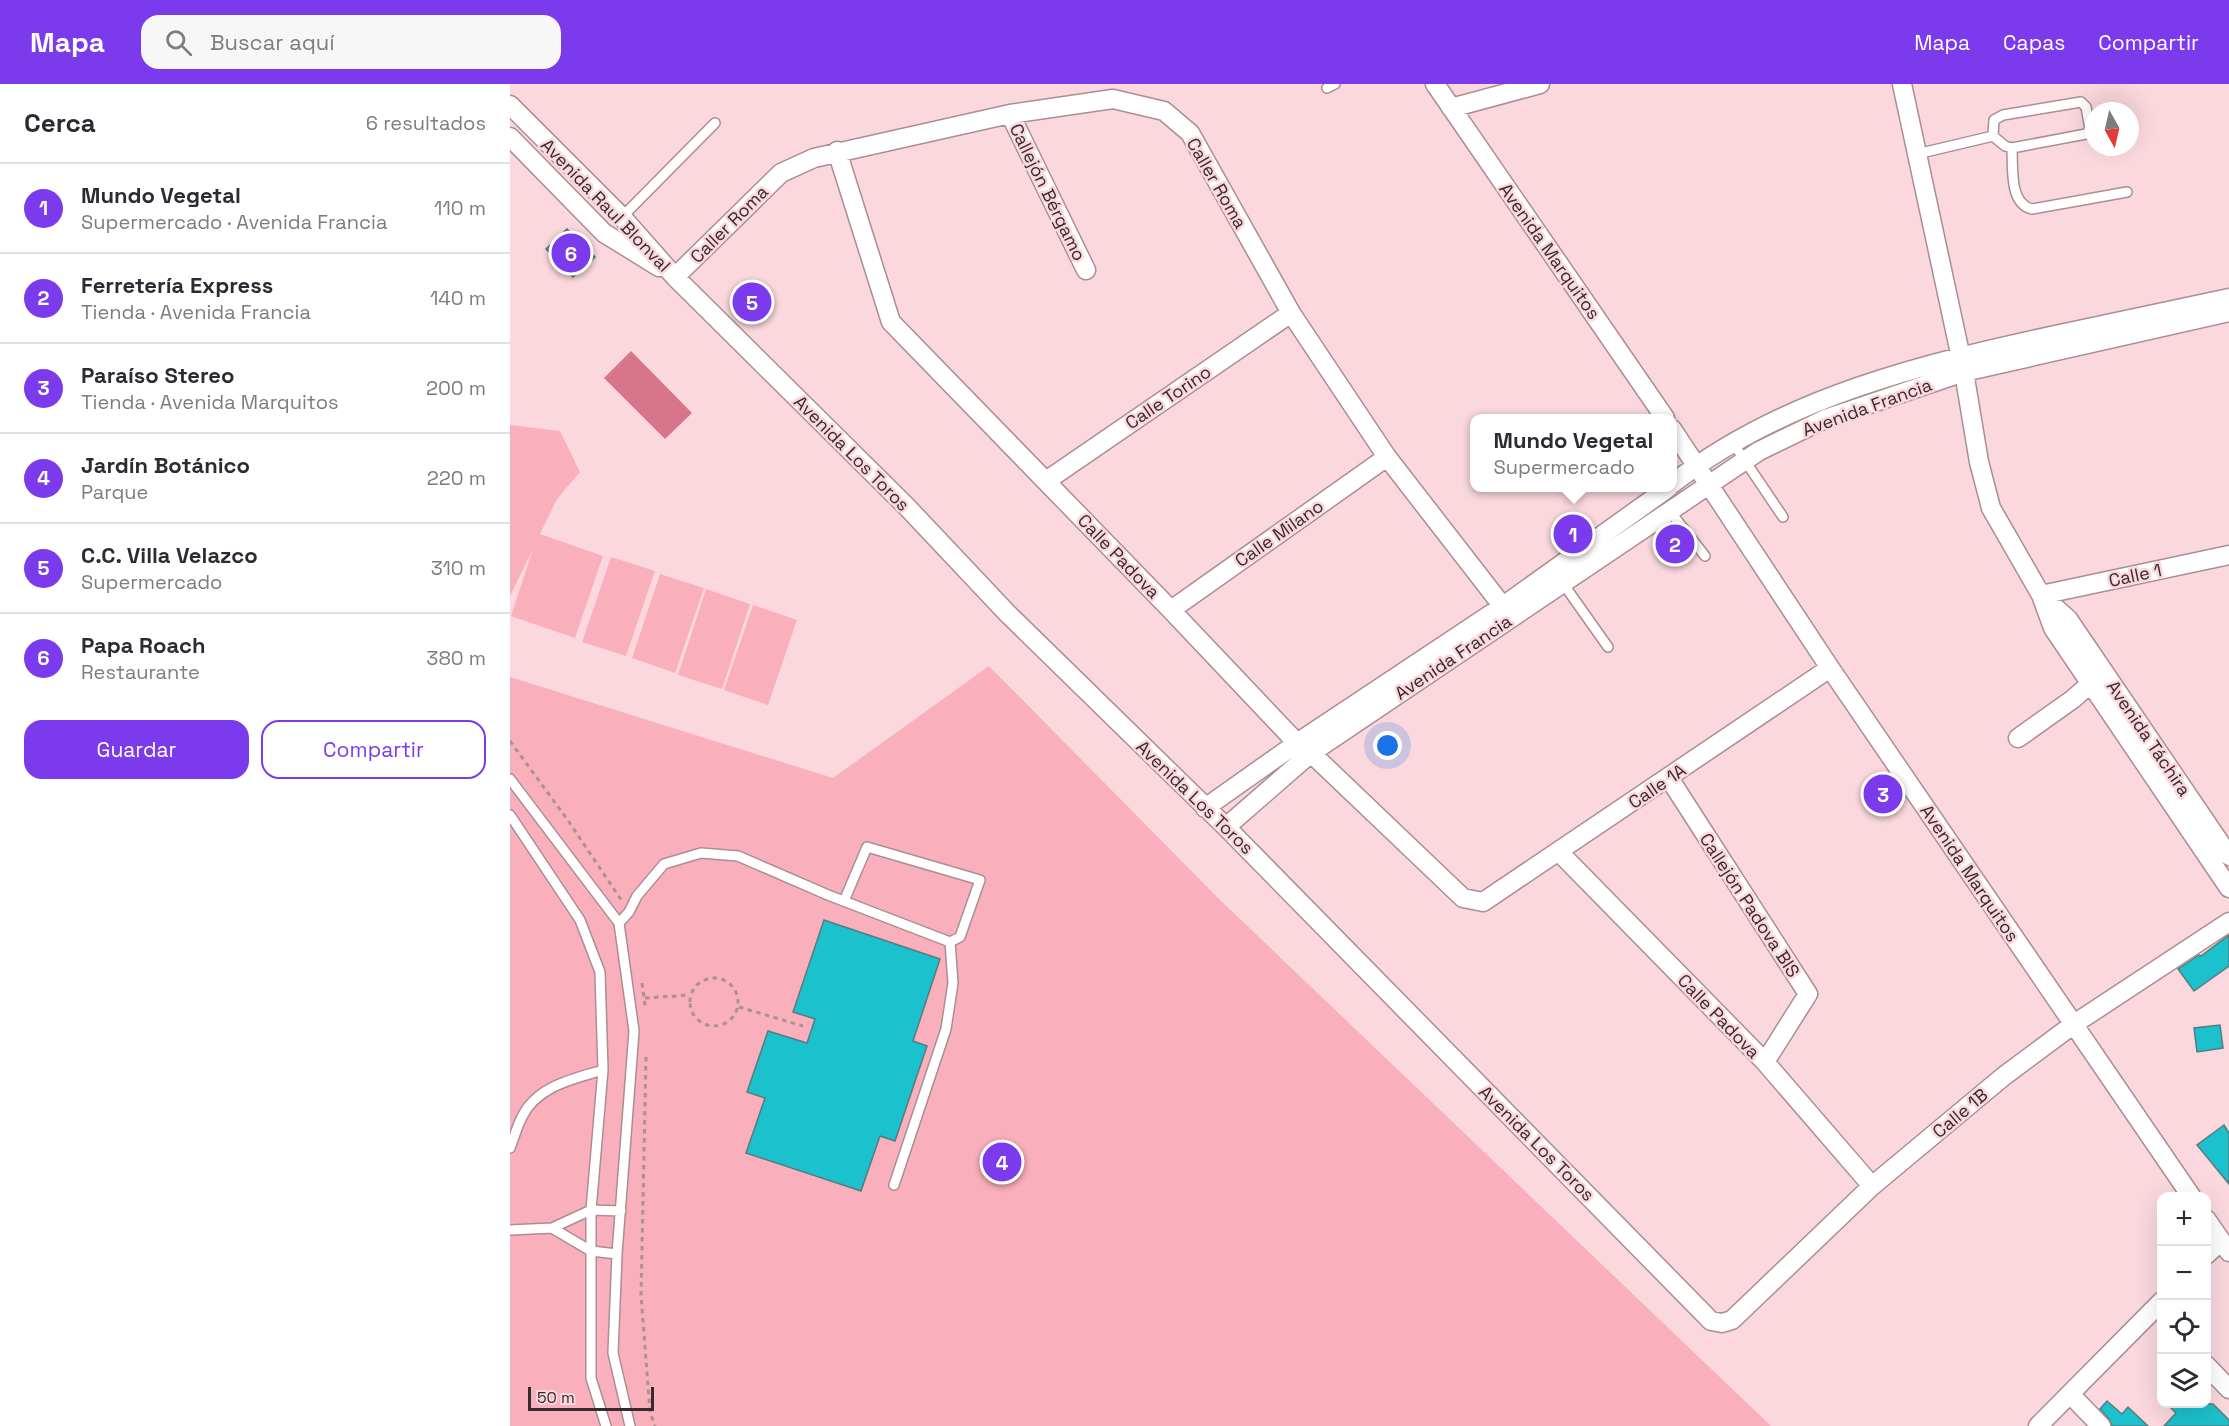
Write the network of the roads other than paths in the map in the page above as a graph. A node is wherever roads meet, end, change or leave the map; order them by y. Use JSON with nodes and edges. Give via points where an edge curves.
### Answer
{"nodes":[{"id":1,"x":1435,"y":84,"type":"edge"},
{"id":2,"x":1540,"y":84,"type":"edge"},
{"id":3,"x":1902,"y":84,"type":"edge"},
{"id":4,"x":510,"y":105,"type":"edge"},
{"id":5,"x":1451,"y":108,"type":"junction"},
{"id":6,"x":1010,"y":114,"type":"junction"},
{"id":7,"x":716,"y":123,"type":"dead end"},
{"id":8,"x":1993,"y":136,"type":"junction"},
{"id":9,"x":510,"y":137,"type":"edge"},
{"id":10,"x":2012,"y":148,"type":"junction"},
{"id":11,"x":837,"y":151,"type":"junction"},
{"id":12,"x":1917,"y":153,"type":"junction"},
{"id":13,"x":2127,"y":192,"type":"dead end"},
{"id":14,"x":622,"y":217,"type":"junction"},
{"id":15,"x":1086,"y":270,"type":"dead end"},
{"id":16,"x":675,"y":278,"type":"junction"},
{"id":17,"x":2229,"y":298,"type":"edge"},
{"id":18,"x":2229,"y":312,"type":"edge"},
{"id":19,"x":1291,"y":313,"type":"junction"},
{"id":20,"x":1962,"y":364,"type":"junction"},
{"id":21,"x":1662,"y":414,"type":"edge"},
{"id":22,"x":1677,"y":436,"type":"edge"},
{"id":23,"x":1733,"y":443,"type":"junction"},
{"id":24,"x":1387,"y":457,"type":"junction"},
{"id":25,"x":1745,"y":460,"type":"junction"},
{"id":26,"x":1697,"y":465,"type":"junction"},
{"id":27,"x":1677,"y":480,"type":"edge"},
{"id":28,"x":1046,"y":481,"type":"junction"},
{"id":29,"x":1708,"y":483,"type":"junction"},
{"id":30,"x":1663,"y":492,"type":"edge"},
{"id":31,"x":1669,"y":510,"type":"junction"},
{"id":32,"x":1783,"y":517,"type":"dead end"},
{"id":33,"x":2229,"y":555,"type":"edge"},
{"id":34,"x":1705,"y":556,"type":"dead end"},
{"id":35,"x":1562,"y":582,"type":"junction"},
{"id":36,"x":2041,"y":595,"type":"junction"},
{"id":37,"x":1171,"y":610,"type":"junction"},
{"id":38,"x":1507,"y":612,"type":"junction"},
{"id":39,"x":2061,"y":623,"type":"junction"},
{"id":40,"x":1608,"y":647,"type":"dead end"},
{"id":41,"x":1830,"y":668,"type":"junction"},
{"id":42,"x":2090,"y":684,"type":"junction"},
{"id":43,"x":2018,"y":738,"type":"dead end"},
{"id":44,"x":1304,"y":748,"type":"junction"},
{"id":45,"x":1669,"y":778,"type":"junction"},
{"id":46,"x":510,"y":779,"type":"edge"},
{"id":47,"x":1205,"y":808,"type":"junction"},
{"id":48,"x":510,"y":815,"type":"edge"},
{"id":49,"x":1226,"y":827,"type":"junction"},
{"id":50,"x":1558,"y":852,"type":"junction"},
{"id":51,"x":2229,"y":856,"type":"edge"},
{"id":52,"x":2229,"y":888,"type":"edge"},
{"id":53,"x":844,"y":901,"type":"junction"},
{"id":54,"x":1483,"y":902,"type":"joint"},
{"id":55,"x":2229,"y":922,"type":"edge"},
{"id":56,"x":619,"y":924,"type":"junction"},
{"id":57,"x":950,"y":942,"type":"junction"},
{"id":58,"x":2074,"y":1024,"type":"junction"},
{"id":59,"x":1765,"y":1062,"type":"junction"},
{"id":60,"x":603,"y":1070,"type":"junction"},
{"id":61,"x":510,"y":1148,"type":"edge"},
{"id":62,"x":894,"y":1185,"type":"dead end"},
{"id":63,"x":1872,"y":1186,"type":"junction"},
{"id":64,"x":2188,"y":1192,"type":"edge"},
{"id":65,"x":591,"y":1210,"type":"junction"},
{"id":66,"x":621,"y":1211,"type":"junction"},
{"id":67,"x":2211,"y":1226,"type":"edge"},
{"id":68,"x":552,"y":1228,"type":"junction"},
{"id":69,"x":510,"y":1230,"type":"edge"},
{"id":70,"x":2225,"y":1246,"type":"edge"},
{"id":71,"x":591,"y":1251,"type":"junction"},
{"id":72,"x":2211,"y":1253,"type":"edge"},
{"id":73,"x":617,"y":1254,"type":"junction"},
{"id":74,"x":2157,"y":1312,"type":"edge"},
{"id":75,"x":1711,"y":1320,"type":"joint"},
{"id":76,"x":2211,"y":1370,"type":"edge"},
{"id":77,"x":2229,"y":1389,"type":"edge"},
{"id":78,"x":2071,"y":1395,"type":"junction"},
{"id":79,"x":606,"y":1426,"type":"edge"},
{"id":80,"x":630,"y":1426,"type":"edge"},
{"id":81,"x":2038,"y":1426,"type":"edge"},
{"id":82,"x":2101,"y":1426,"type":"edge"}],
"edges":[{"from":1,"to":5,"type":"street","name":"Avenida Marquitos"},
{"from":2,"to":5,"type":"street"},
{"from":3,"to":12,"type":"street"},
{"from":4,"to":14,"type":"street","name":"Avenida Raul Blonval"},
{"from":5,"to":21,"type":"street","name":"Avenida Marquitos"},
{"from":6,"to":11,"type":"street","name":"Caller Roma"},
{"from":6,"to":15,"type":"street","name":"Callejón Bérgamo"},
{"from":6,"to":19,"type":"street","name":"Caller Roma","via":[[1113,99],[1164,111],[1190,133]]},
{"from":7,"to":14,"type":"lane"},
{"from":8,"to":10,"type":"lane"},
{"from":8,"to":10,"type":"lane","via":[[1994,120],[2003,115],[2084,104],[2089,132]]},
{"from":8,"to":12,"type":"lane"},
{"from":9,"to":16,"type":"street","name":"Avenida Raul Blonval","via":[[604,233]]},
{"from":10,"to":13,"type":"lane","via":[[2017,199],[2023,207],[2032,209]]},
{"from":11,"to":16,"type":"street","name":"Caller Roma","via":[[781,173]]},
{"from":11,"to":28,"type":"street","name":"Calle Padova","via":[[891,322]]},
{"from":12,"to":20,"type":"street"},
{"from":14,"to":16,"type":"street","name":"Avenida Raul Blonval"},
{"from":16,"to":47,"type":"street","name":"Avenida Los Toros"},
{"from":17,"to":20,"type":"street","name":"Avenida Francia"},
{"from":18,"to":20,"type":"street","name":"Avenida Francia"},
{"from":19,"to":24,"type":"street","name":"Caller Roma"},
{"from":19,"to":28,"type":"street","name":"Calle Torino"},
{"from":20,"to":23,"type":"street","name":"Avenida Francia","via":[[1843,391]]},
{"from":20,"to":25,"type":"street","name":"Avenida Francia","via":[[1825,419]]},
{"from":20,"to":36,"type":"street","via":[[1991,508]]},
{"from":22,"to":26,"type":"street","name":"Avenida Marquitos"},
{"from":23,"to":25,"type":"lane"},
{"from":23,"to":26,"type":"street","name":"Avenida Francia"},
{"from":24,"to":37,"type":"street","name":"Calle Milano"},
{"from":24,"to":38,"type":"street","name":"Caller Roma"},
{"from":25,"to":29,"type":"street","name":"Avenida Francia"},
{"from":25,"to":32,"type":"lane"},
{"from":26,"to":27,"type":"street","name":"Avenida Francia"},
{"from":26,"to":29,"type":"street","name":"Avenida Marquitos"},
{"from":28,"to":37,"type":"street","name":"Calle Padova"},
{"from":29,"to":31,"type":"street","name":"Avenida Francia"},
{"from":29,"to":41,"type":"street","name":"Avenida Marquitos"},
{"from":30,"to":38,"type":"street","name":"Avenida Francia"},
{"from":31,"to":34,"type":"lane"},
{"from":31,"to":35,"type":"street","name":"Avenida Francia"},
{"from":33,"to":36,"type":"street","name":"Calle 1"},
{"from":35,"to":38,"type":"street","name":"Avenida Francia"},
{"from":35,"to":40,"type":"lane"},
{"from":36,"to":39,"type":"street"},
{"from":37,"to":44,"type":"street","name":"Calle Padova"},
{"from":38,"to":44,"type":"street","name":"Avenida Francia"},
{"from":39,"to":42,"type":"street"},
{"from":39,"to":51,"type":"street","name":"Avenida Táchira"},
{"from":41,"to":45,"type":"street","name":"Calle 1A"},
{"from":41,"to":58,"type":"street","name":"Avenida Marquitos"},
{"from":42,"to":43,"type":"street"},
{"from":42,"to":52,"type":"street"},
{"from":44,"to":47,"type":"street","name":"Avenida Francia"},
{"from":44,"to":49,"type":"street","name":"Avenida Francia"},
{"from":44,"to":54,"type":"street","name":"Calle Padova","via":[[1462,898]]},
{"from":45,"to":50,"type":"street","name":"Calle 1A"},
{"from":45,"to":59,"type":"street","name":"Callejón Padova BIS","via":[[1808,994]]},
{"from":46,"to":56,"type":"lane"},
{"from":47,"to":49,"type":"street","name":"Avenida Los Toros"},
{"from":48,"to":60,"type":"lane","via":[[580,921],[600,972]]},
{"from":49,"to":75,"type":"street","name":"Avenida Los Toros"},
{"from":50,"to":54,"type":"street","name":"Calle 1A"},
{"from":50,"to":59,"type":"street","name":"Calle Padova"},
{"from":53,"to":56,"type":"lane","via":[[738,856],[701,853],[664,864]]},
{"from":53,"to":57,"type":"lane"},
{"from":53,"to":57,"type":"lane","via":[[867,847],[980,880],[960,937]]},
{"from":55,"to":58,"type":"street","name":"Calle 1B"},
{"from":56,"to":66,"type":"lane","via":[[634,1031]]},
{"from":57,"to":62,"type":"lane","via":[[953,983],[946,1029]]},
{"from":58,"to":63,"type":"street","name":"Calle 1B","via":[[2004,1076]]},
{"from":58,"to":64,"type":"street","name":"Avenida Marquitos"},
{"from":59,"to":63,"type":"street","name":"Calle Padova"},
{"from":60,"to":61,"type":"lane","via":[[554,1085],[539,1096],[522,1115]]},
{"from":60,"to":65,"type":"lane"},
{"from":63,"to":75,"type":"street","name":"Calle 1B","via":[[1732,1320]]},
{"from":65,"to":66,"type":"lane"},
{"from":65,"to":68,"type":"lane"},
{"from":65,"to":71,"type":"lane"},
{"from":66,"to":73,"type":"lane"},
{"from":67,"to":70,"type":"street"},
{"from":68,"to":69,"type":"lane"},
{"from":68,"to":71,"type":"lane"},
{"from":70,"to":72,"type":"street"},
{"from":71,"to":73,"type":"lane"},
{"from":71,"to":79,"type":"lane","via":[[591,1378]]},
{"from":73,"to":80,"type":"lane","via":[[613,1353]]},
{"from":74,"to":78,"type":"street"},
{"from":76,"to":77,"type":"street"},
{"from":78,"to":81,"type":"street"},
{"from":78,"to":82,"type":"street"}]}
